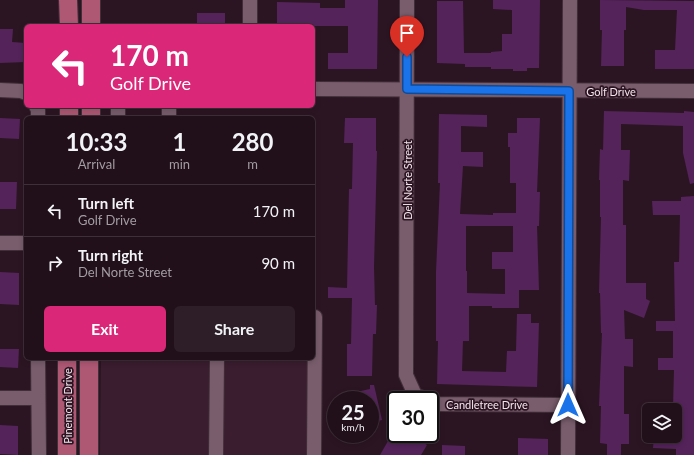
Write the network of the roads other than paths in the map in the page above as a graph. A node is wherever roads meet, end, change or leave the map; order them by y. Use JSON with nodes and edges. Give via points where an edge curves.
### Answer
{"nodes":[{"id":1,"x":68,"y":0,"type":"edge"},
{"id":2,"x":91,"y":0,"type":"edge"},
{"id":3,"x":250,"y":0,"type":"edge"},
{"id":4,"x":407,"y":0,"type":"edge"},
{"id":5,"x":570,"y":0,"type":"edge"},
{"id":6,"x":69,"y":24,"type":"edge"},
{"id":7,"x":91,"y":24,"type":"edge"},
{"id":8,"x":250,"y":24,"type":"edge"},
{"id":9,"x":315,"y":89,"type":"edge"},
{"id":10,"x":407,"y":89,"type":"junction"},
{"id":11,"x":0,"y":90,"type":"edge"},
{"id":12,"x":569,"y":91,"type":"junction"},
{"id":13,"x":694,"y":91,"type":"edge"},
{"id":14,"x":24,"y":92,"type":"edge"},
{"id":15,"x":0,"y":243,"type":"edge"},
{"id":16,"x":24,"y":243,"type":"edge"},
{"id":17,"x":38,"y":360,"type":"edge"},
{"id":18,"x":67,"y":360,"type":"edge"},
{"id":19,"x":89,"y":360,"type":"edge"},
{"id":20,"x":217,"y":360,"type":"edge"},
{"id":21,"x":315,"y":360,"type":"edge"},
{"id":22,"x":413,"y":391,"type":"edge"},
{"id":23,"x":0,"y":398,"type":"edge"},
{"id":24,"x":38,"y":398,"type":"junction"},
{"id":25,"x":439,"y":404,"type":"edge"},
{"id":26,"x":568,"y":405,"type":"junction"},
{"id":27,"x":39,"y":455,"type":"edge"},
{"id":28,"x":66,"y":455,"type":"edge"},
{"id":29,"x":88,"y":455,"type":"edge"},
{"id":30,"x":216,"y":455,"type":"edge"},
{"id":31,"x":314,"y":455,"type":"edge"},
{"id":32,"x":568,"y":455,"type":"edge"}],
"edges":[{"from":1,"to":6,"type":"main road"},
{"from":2,"to":7,"type":"main road"},
{"from":3,"to":8,"type":"street"},
{"from":4,"to":10,"type":"street","name":"Del Norte Street"},
{"from":5,"to":12,"type":"street"},
{"from":9,"to":10,"type":"street","name":"Golf Drive"},
{"from":10,"to":12,"type":"street","name":"Golf Drive"},
{"from":10,"to":22,"type":"street","name":"Del Norte Street","via":[[406,375]]},
{"from":11,"to":14,"type":"street"},
{"from":12,"to":13,"type":"street","name":"Golf Drive"},
{"from":12,"to":26,"type":"street"},
{"from":15,"to":16,"type":"street"},
{"from":17,"to":24,"type":"street"},
{"from":18,"to":28,"type":"main road","name":"Pinemont Drive"},
{"from":19,"to":29,"type":"main road","name":"Pinemont Drive"},
{"from":20,"to":30,"type":"street"},
{"from":21,"to":31,"type":"street"},
{"from":23,"to":24,"type":"street"},
{"from":24,"to":27,"type":"street"},
{"from":25,"to":26,"type":"street","name":"Candletree Drive"},
{"from":26,"to":32,"type":"street"}]}
